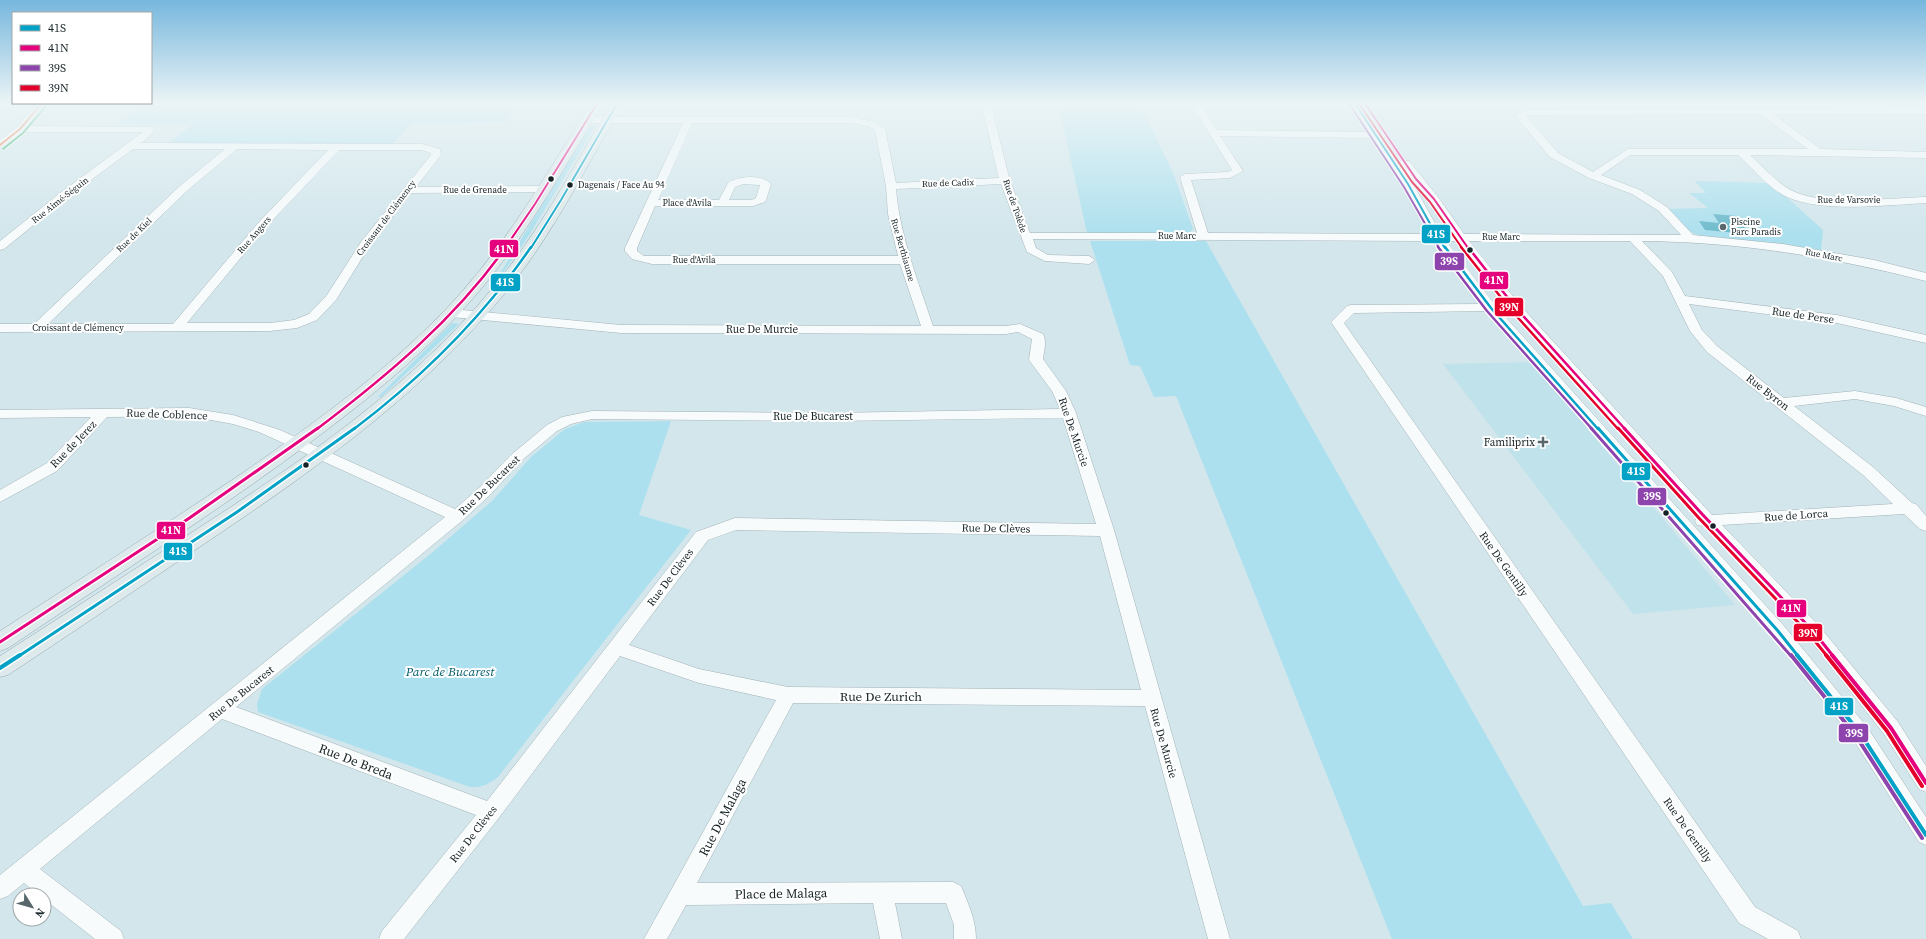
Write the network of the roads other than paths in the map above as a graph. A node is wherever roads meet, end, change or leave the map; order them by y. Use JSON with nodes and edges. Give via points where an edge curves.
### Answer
{"nodes":[{"id":1,"x":130,"y":146,"type":"joint"},
{"id":2,"x":235,"y":146,"type":"junction"},
{"id":3,"x":336,"y":146,"type":"junction"},
{"id":4,"x":571,"y":146,"type":"edge"},
{"id":5,"x":593,"y":146,"type":"edge"},
{"id":6,"x":677,"y":146,"type":"edge"},
{"id":7,"x":883,"y":146,"type":"edge"},
{"id":8,"x":996,"y":146,"type":"edge"},
{"id":9,"x":1223,"y":146,"type":"edge"},
{"id":10,"x":1387,"y":146,"type":"edge"},
{"id":11,"x":1389,"y":146,"type":"edge"},
{"id":12,"x":1546,"y":146,"type":"edge"},
{"id":13,"x":1810,"y":146,"type":"edge"},
{"id":14,"x":1741,"y":152,"type":"junction"},
{"id":15,"x":1819,"y":152,"type":"junction"},
{"id":16,"x":1926,"y":155,"type":"edge"},
{"id":17,"x":1593,"y":176,"type":"junction"},
{"id":18,"x":1005,"y":181,"type":"junction"},
{"id":19,"x":891,"y":186,"type":"junction"},
{"id":20,"x":543,"y":189,"type":"junction"},
{"id":21,"x":407,"y":190,"type":"junction"},
{"id":22,"x":1926,"y":200,"type":"edge"},
{"id":23,"x":652,"y":203,"type":"junction"},
{"id":24,"x":723,"y":203,"type":"dead end"},
{"id":25,"x":1025,"y":236,"type":"junction"},
{"id":26,"x":1203,"y":236,"type":"junction"},
{"id":27,"x":1460,"y":237,"type":"junction"},
{"id":28,"x":1438,"y":238,"type":"junction"},
{"id":29,"x":1633,"y":238,"type":"junction"},
{"id":30,"x":1690,"y":238,"type":"junction"},
{"id":31,"x":0,"y":247,"type":"edge"},
{"id":32,"x":905,"y":260,"type":"junction"},
{"id":33,"x":1089,"y":260,"type":"dead end"},
{"id":34,"x":1926,"y":277,"type":"edge"},
{"id":35,"x":1680,"y":299,"type":"junction"},
{"id":36,"x":1515,"y":307,"type":"junction"},
{"id":37,"x":1491,"y":308,"type":"junction"},
{"id":38,"x":451,"y":313,"type":"junction"},
{"id":39,"x":478,"y":316,"type":"junction"},
{"id":40,"x":177,"y":327,"type":"junction"},
{"id":41,"x":0,"y":328,"type":"edge"},
{"id":42,"x":37,"y":328,"type":"junction"},
{"id":43,"x":928,"y":329,"type":"junction"},
{"id":44,"x":1926,"y":339,"type":"edge"},
{"id":45,"x":1782,"y":403,"type":"junction"},
{"id":46,"x":1926,"y":412,"type":"edge"},
{"id":47,"x":103,"y":413,"type":"junction"},
{"id":48,"x":0,"y":414,"type":"edge"},
{"id":49,"x":1069,"y":414,"type":"junction"},
{"id":50,"x":298,"y":443,"type":"junction"},
{"id":51,"x":322,"y":454,"type":"junction"},
{"id":52,"x":0,"y":496,"type":"edge"},
{"id":53,"x":1910,"y":508,"type":"junction"},
{"id":54,"x":457,"y":516,"type":"junction"},
{"id":55,"x":1709,"y":521,"type":"junction"},
{"id":56,"x":1682,"y":524,"type":"junction"},
{"id":57,"x":1926,"y":525,"type":"edge"},
{"id":58,"x":1106,"y":530,"type":"junction"},
{"id":59,"x":0,"y":642,"type":"edge"},
{"id":60,"x":617,"y":648,"type":"junction"},
{"id":61,"x":0,"y":668,"type":"edge"},
{"id":62,"x":788,"y":696,"type":"junction"},
{"id":63,"x":1152,"y":698,"type":"junction"},
{"id":64,"x":221,"y":710,"type":"junction"},
{"id":65,"x":1926,"y":783,"type":"edge"},
{"id":66,"x":491,"y":812,"type":"junction"},
{"id":67,"x":1926,"y":835,"type":"edge"},
{"id":68,"x":24,"y":870,"type":"junction"},
{"id":69,"x":0,"y":889,"type":"edge"},
{"id":70,"x":882,"y":892,"type":"junction"},
{"id":71,"x":681,"y":894,"type":"junction"},
{"id":72,"x":113,"y":939,"type":"edge"},
{"id":73,"x":390,"y":939,"type":"edge"},
{"id":74,"x":655,"y":939,"type":"edge"},
{"id":75,"x":891,"y":939,"type":"edge"},
{"id":76,"x":964,"y":939,"type":"edge"},
{"id":77,"x":1219,"y":939,"type":"edge"},
{"id":78,"x":1790,"y":939,"type":"edge"}],
"edges":[{"from":1,"to":2,"type":"street","name":"Croissant de Clémency"},
{"from":1,"to":31,"type":"street","name":"Rue Aimé-Séguin"},
{"from":2,"to":3,"type":"street","name":"Croissant de Clémency"},
{"from":2,"to":42,"type":"street","name":"Rue de Kiel","via":[[185,187]]},
{"from":3,"to":21,"type":"street","name":"Croissant de Clémency","via":[[422,147],[436,151],[436,155]]},
{"from":3,"to":40,"type":"street","name":"Rue Angers","via":[[263,224]]},
{"from":4,"to":20,"type":"main road"},
{"from":5,"to":39,"type":"main road","via":[[531,249]]},
{"from":6,"to":23,"type":"street","name":"Rue d'Avila"},
{"from":7,"to":19,"type":"street","name":"Rue Berthiaume"},
{"from":8,"to":18,"type":"street","name":"Rue de Tolède"},
{"from":9,"to":26,"type":"street","via":[[1238,171],[1230,175],[1185,177]]},
{"from":10,"to":28,"type":"street"},
{"from":11,"to":27,"type":"street"},
{"from":12,"to":17,"type":"street","via":[[1554,155]]},
{"from":13,"to":15,"type":"street"},
{"from":14,"to":15,"type":"street"},
{"from":14,"to":17,"type":"street","via":[[1628,152]]},
{"from":14,"to":22,"type":"street","name":"Rue de Varsovie","via":[[1789,193],[1802,199],[1835,202]]},
{"from":15,"to":16,"type":"street"},
{"from":17,"to":30,"type":"street","via":[[1636,192],[1663,209]]},
{"from":18,"to":19,"type":"street","name":"Rue de Cadix"},
{"from":18,"to":25,"type":"street","name":"Rue de Tolède"},
{"from":19,"to":32,"type":"street","name":"Rue Berthiaume","via":[[893,214]]},
{"from":20,"to":21,"type":"street","name":"Rue de Grenade"},
{"from":20,"to":38,"type":"main road","via":[[494,264]]},
{"from":21,"to":40,"type":"street","name":"Croissant de Clémency","via":[[365,244],[332,297],[313,317],[297,324],[270,327]]},
{"from":23,"to":24,"type":"street","name":"Place d'Avila"},
{"from":23,"to":32,"type":"street","name":"Rue d'Avila","via":[[631,248],[633,255],[640,258]]},
{"from":25,"to":26,"type":"street","name":"Rue Marc"},
{"from":25,"to":33,"type":"street","name":"Rue de Tolède","via":[[1031,250],[1045,258]]},
{"from":26,"to":28,"type":"street","name":"Rue Marc"},
{"from":27,"to":28,"type":"street","name":"Rue Marc"},
{"from":27,"to":29,"type":"street","name":"Rue Marc"},
{"from":27,"to":36,"type":"street"},
{"from":28,"to":37,"type":"street"},
{"from":29,"to":30,"type":"street","name":"Rue Marc"},
{"from":29,"to":35,"type":"street","name":"Rue Byron","via":[[1668,275]]},
{"from":30,"to":34,"type":"street","name":"Rue Marc","via":[[1783,247],[1874,264]]},
{"from":32,"to":43,"type":"street","name":"Rue Berthiaume"},
{"from":35,"to":44,"type":"street","name":"Rue de Perse","via":[[1837,319]]},
{"from":35,"to":45,"type":"street","name":"Rue Byron","via":[[1696,331],[1712,349]]},
{"from":36,"to":37,"type":"street","name":"Rue De Gentilly"},
{"from":36,"to":55,"type":"street"},
{"from":37,"to":56,"type":"street"},
{"from":37,"to":78,"type":"street","name":"Rue De Gentilly","via":[[1351,309],[1338,322],[1747,915]]},
{"from":38,"to":39,"type":"street","name":"Rue De Murcie"},
{"from":38,"to":50,"type":"main road","via":[[380,380]]},
{"from":39,"to":43,"type":"street","name":"Rue De Murcie","via":[[621,329]]},
{"from":39,"to":51,"type":"main road","via":[[409,383]]},
{"from":40,"to":42,"type":"street","name":"Croissant de Clémency"},
{"from":41,"to":42,"type":"street","name":"Croissant de Clémency"},
{"from":43,"to":49,"type":"street","name":"Rue De Murcie","via":[[1020,328],[1038,337],[1036,360],[1059,390]]},
{"from":45,"to":46,"type":"street","via":[[1855,396],[1896,402]]},
{"from":45,"to":53,"type":"street","name":"Rue Byron"},
{"from":47,"to":48,"type":"street","name":"Rue de Coblence"},
{"from":47,"to":50,"type":"street","name":"Rue de Coblence","via":[[189,412],[219,416],[259,426]]},
{"from":47,"to":52,"type":"street","name":"Rue de Jerez","via":[[52,467]]},
{"from":49,"to":54,"type":"street","name":"Rue De Bucarest","via":[[592,415],[567,420],[552,428],[516,458]]},
{"from":49,"to":58,"type":"street","name":"Rue De Murcie"},
{"from":50,"to":51,"type":"street","name":"Rue de Coblence"},
{"from":50,"to":59,"type":"main road","via":[[200,511]]},
{"from":51,"to":54,"type":"street","name":"Rue de Coblence"},
{"from":51,"to":61,"type":"main road"},
{"from":53,"to":55,"type":"street","name":"Rue de Lorca"},
{"from":53,"to":57,"type":"street","name":"Rue Byron"},
{"from":54,"to":64,"type":"street","name":"Rue De Bucarest"},
{"from":55,"to":56,"type":"street","name":"Rue de Lorca"},
{"from":55,"to":65,"type":"street","via":[[1814,632],[1890,728]]},
{"from":56,"to":67,"type":"street","via":[[1778,631],[1860,733]]},
{"from":58,"to":60,"type":"street","name":"Rue De Clèves","via":[[735,524],[702,536]]},
{"from":58,"to":63,"type":"street","name":"Rue De Murcie"},
{"from":60,"to":62,"type":"street","name":"Rue De Zurich","via":[[699,676]]},
{"from":60,"to":66,"type":"street","name":"Rue De Clèves"},
{"from":62,"to":63,"type":"street","name":"Rue De Zurich"},
{"from":62,"to":71,"type":"street","name":"Rue De Malaga"},
{"from":63,"to":77,"type":"street","name":"Rue De Murcie"},
{"from":64,"to":66,"type":"street","name":"Rue De Breda"},
{"from":64,"to":68,"type":"street","name":"Rue De Bucarest"},
{"from":66,"to":73,"type":"street","name":"Rue De Clèves"},
{"from":68,"to":69,"type":"street","name":"Rue De Bucarest"},
{"from":68,"to":72,"type":"street"},
{"from":70,"to":71,"type":"street","name":"Place de Malaga"},
{"from":70,"to":75,"type":"street"},
{"from":70,"to":76,"type":"street","name":"Place de Malaga","via":[[953,893],[965,925]]},
{"from":71,"to":74,"type":"street","name":"Rue De Malaga"}]}
